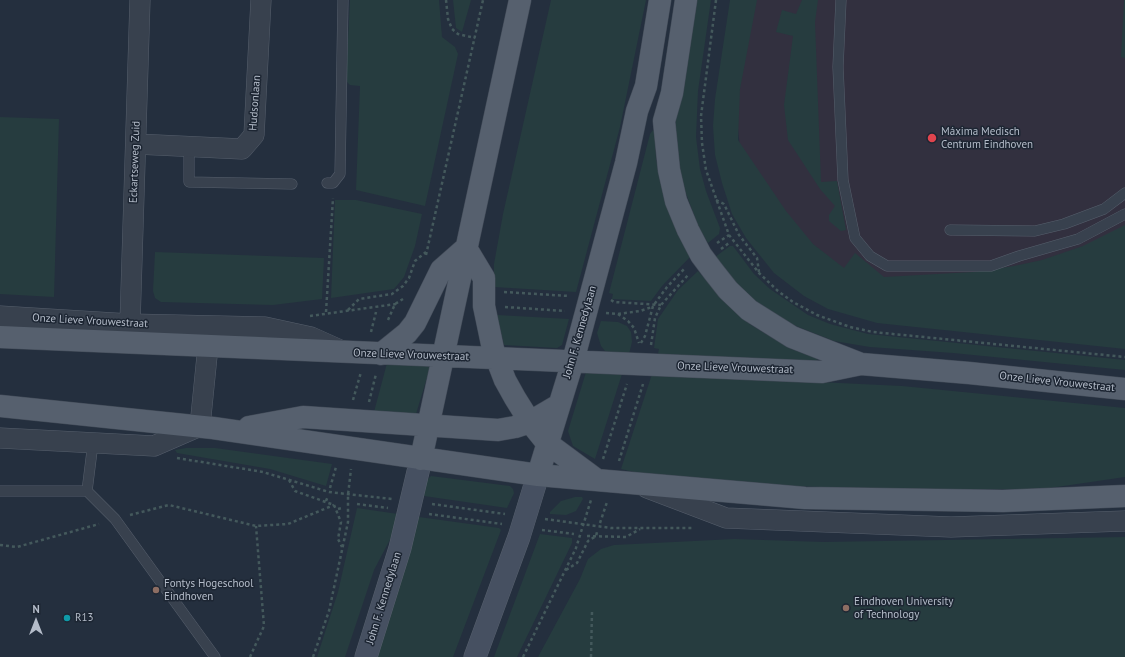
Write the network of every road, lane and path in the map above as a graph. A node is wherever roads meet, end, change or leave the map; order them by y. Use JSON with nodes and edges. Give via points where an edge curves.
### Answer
{"nodes":[{"id":1,"x":140,"y":0,"type":"edge"},
{"id":2,"x":261,"y":0,"type":"edge"},
{"id":3,"x":343,"y":0,"type":"edge"},
{"id":4,"x":446,"y":0,"type":"edge"},
{"id":5,"x":483,"y":0,"type":"edge"},
{"id":6,"x":520,"y":0,"type":"edge"},
{"id":7,"x":660,"y":0,"type":"edge"},
{"id":8,"x":686,"y":0,"type":"edge"},
{"id":9,"x":716,"y":0,"type":"edge"},
{"id":10,"x":841,"y":0,"type":"edge"},
{"id":11,"x":475,"y":38,"type":"junction"},
{"id":12,"x":646,"y":86,"type":"junction"},
{"id":13,"x":664,"y":121,"type":"junction"},
{"id":14,"x":136,"y":144,"type":"junction"},
{"id":15,"x":189,"y":147,"type":"junction"},
{"id":16,"x":340,"y":174,"type":"junction"},
{"id":17,"x":327,"y":183,"type":"dead end"},
{"id":18,"x":292,"y":184,"type":"dead end"},
{"id":19,"x":1125,"y":193,"type":"edge"},
{"id":20,"x":716,"y":200,"type":"junction"},
{"id":21,"x":1125,"y":214,"type":"edge"},
{"id":22,"x":950,"y":230,"type":"dead end"},
{"id":23,"x":739,"y":235,"type":"junction"},
{"id":24,"x":736,"y":237,"type":"dead end"},
{"id":25,"x":466,"y":248,"type":"junction"},
{"id":26,"x":688,"y":265,"type":"dead end"},
{"id":27,"x":692,"y":271,"type":"dead end"},
{"id":28,"x":759,"y":273,"type":"junction"},
{"id":29,"x":403,"y":286,"type":"junction"},
{"id":30,"x":409,"y":287,"type":"dead end"},
{"id":31,"x":502,"y":292,"type":"dead end"},
{"id":32,"x":381,"y":296,"type":"junction"},
{"id":33,"x":576,"y":296,"type":"dead end"},
{"id":34,"x":608,"y":298,"type":"dead end"},
{"id":35,"x":380,"y":301,"type":"dead end"},
{"id":36,"x":402,"y":304,"type":"dead end"},
{"id":37,"x":653,"y":306,"type":"junction"},
{"id":38,"x":661,"y":306,"type":"junction"},
{"id":39,"x":504,"y":307,"type":"dead end"},
{"id":40,"x":572,"y":311,"type":"dead end"},
{"id":41,"x":326,"y":312,"type":"dead end"},
{"id":42,"x":376,"y":312,"type":"dead end"},
{"id":43,"x":603,"y":313,"type":"dead end"},
{"id":44,"x":618,"y":314,"type":"junction"},
{"id":45,"x":0,"y":316,"type":"edge"},
{"id":46,"x":130,"y":324,"type":"junction"},
{"id":47,"x":371,"y":332,"type":"dead end"},
{"id":48,"x":0,"y":337,"type":"edge"},
{"id":49,"x":208,"y":346,"type":"junction"},
{"id":50,"x":654,"y":351,"type":"dead end"},
{"id":51,"x":343,"y":352,"type":"junction"},
{"id":52,"x":444,"y":356,"type":"junction"},
{"id":53,"x":1125,"y":357,"type":"edge"},
{"id":54,"x":496,"y":358,"type":"junction"},
{"id":55,"x":379,"y":362,"type":"junction"},
{"id":56,"x":573,"y":362,"type":"junction"},
{"id":57,"x":861,"y":364,"type":"junction"},
{"id":58,"x":362,"y":369,"type":"dead end"},
{"id":59,"x":629,"y":378,"type":"dead end"},
{"id":60,"x":644,"y":381,"type":"dead end"},
{"id":61,"x":1125,"y":389,"type":"edge"},
{"id":62,"x":352,"y":403,"type":"dead end"},
{"id":63,"x":368,"y":404,"type":"dead end"},
{"id":64,"x":559,"y":405,"type":"junction"},
{"id":65,"x":0,"y":406,"type":"edge"},
{"id":66,"x":530,"y":422,"type":"junction"},
{"id":67,"x":429,"y":425,"type":"junction"},
{"id":68,"x":200,"y":426,"type":"junction"},
{"id":69,"x":233,"y":430,"type":"junction"},
{"id":70,"x":0,"y":438,"type":"edge"},
{"id":71,"x":93,"y":443,"type":"junction"},
{"id":72,"x":547,"y":443,"type":"junction"},
{"id":73,"x":154,"y":446,"type":"junction"},
{"id":74,"x":422,"y":460,"type":"junction"},
{"id":75,"x":336,"y":465,"type":"dead end"},
{"id":76,"x":352,"y":467,"type":"dead end"},
{"id":77,"x":617,"y":468,"type":"dead end"},
{"id":78,"x":538,"y":475,"type":"junction"},
{"id":79,"x":289,"y":480,"type":"junction"},
{"id":80,"x":597,"y":480,"type":"junction"},
{"id":81,"x":635,"y":484,"type":"junction"},
{"id":82,"x":330,"y":488,"type":"dead end"},
{"id":83,"x":0,"y":491,"type":"edge"},
{"id":84,"x":87,"y":491,"type":"junction"},
{"id":85,"x":348,"y":495,"type":"junction"},
{"id":86,"x":328,"y":496,"type":"dead end"},
{"id":87,"x":1125,"y":496,"type":"edge"},
{"id":88,"x":396,"y":499,"type":"dead end"},
{"id":89,"x":607,"y":499,"type":"dead end"},
{"id":90,"x":326,"y":501,"type":"junction"},
{"id":91,"x":429,"y":503,"type":"dead end"},
{"id":92,"x":357,"y":504,"type":"dead end"},
{"id":93,"x":334,"y":505,"type":"junction"},
{"id":94,"x":342,"y":508,"type":"dead end"},
{"id":95,"x":338,"y":509,"type":"junction"},
{"id":96,"x":392,"y":509,"type":"dead end"},
{"id":97,"x":427,"y":514,"type":"dead end"},
{"id":98,"x":507,"y":514,"type":"dead end"},
{"id":99,"x":726,"y":518,"type":"junction"},
{"id":100,"x":115,"y":519,"type":"junction"},
{"id":101,"x":545,"y":519,"type":"dead end"},
{"id":102,"x":1125,"y":521,"type":"edge"},
{"id":103,"x":600,"y":523,"type":"dead end"},
{"id":104,"x":503,"y":524,"type":"dead end"},
{"id":105,"x":582,"y":525,"type":"junction"},
{"id":106,"x":256,"y":526,"type":"junction"},
{"id":107,"x":640,"y":528,"type":"junction"},
{"id":108,"x":542,"y":530,"type":"dead end"},
{"id":109,"x":597,"y":532,"type":"dead end"},
{"id":110,"x":574,"y":534,"type":"dead end"},
{"id":111,"x":587,"y":536,"type":"dead end"},
{"id":112,"x":596,"y":536,"type":"junction"},
{"id":113,"x":0,"y":544,"type":"edge"},
{"id":114,"x":342,"y":548,"type":"junction"},
{"id":115,"x":565,"y":570,"type":"junction"},
{"id":116,"x":592,"y":612,"type":"dead end"},
{"id":117,"x":215,"y":657,"type":"edge"},
{"id":118,"x":250,"y":657,"type":"edge"},
{"id":119,"x":313,"y":657,"type":"edge"},
{"id":120,"x":366,"y":657,"type":"edge"},
{"id":121,"x":474,"y":657,"type":"edge"},
{"id":122,"x":523,"y":657,"type":"edge"},
{"id":123,"x":591,"y":657,"type":"edge"}],
"edges":[{"from":1,"to":14,"type":"street","name":"Eckartseweg Zuid"},
{"from":2,"to":15,"type":"street","name":"Hudsonlaan","via":[[254,135],[242,149]]},
{"from":3,"to":16,"type":"lane"},
{"from":4,"to":11,"type":"path","via":[[452,29],[458,34]]},
{"from":5,"to":11,"type":"path"},
{"from":6,"to":25,"type":"main road","name":"John F. Kennedylaan"},
{"from":7,"to":12,"type":"main road","name":"John F. Kennedylaan"},
{"from":8,"to":13,"type":"main road","via":[[672,92]]},
{"from":9,"to":20,"type":"path","via":[[701,116],[706,170]]},
{"from":10,"to":21,"type":"lane","via":[[838,67],[843,180],[855,238],[870,256],[887,266],[990,266],[1078,239]]},
{"from":11,"to":29,"type":"path","via":[[427,252],[415,261]]},
{"from":12,"to":13,"type":"main road"},
{"from":12,"to":56,"type":"main road","name":"John F. Kennedylaan","via":[[637,111],[626,163]]},
{"from":13,"to":57,"type":"main road","via":[[669,170],[676,201],[701,255],[716,276],[749,310],[775,328]]},
{"from":14,"to":15,"type":"street","name":"Hudsonlaan"},
{"from":14,"to":46,"type":"street","name":"Eckartseweg Zuid"},
{"from":15,"to":18,"type":"lane","via":[[188,182]]},
{"from":16,"to":17,"type":"lane","via":[[333,183]]},
{"from":16,"to":41,"type":"path","via":[[331,201]]},
{"from":19,"to":22,"type":"lane","via":[[1104,210],[1035,231]]},
{"from":20,"to":23,"type":"path","via":[[724,204]]},
{"from":20,"to":28,"type":"path","via":[[729,235]]},
{"from":23,"to":24,"type":"path"},
{"from":23,"to":28,"type":"path","via":[[757,258]]},
{"from":25,"to":52,"type":"main road","name":"John F. Kennedylaan"},
{"from":25,"to":54,"type":"main road","via":[[484,278],[484,306]]},
{"from":25,"to":55,"type":"main road","via":[[441,270],[415,322]]},
{"from":26,"to":37,"type":"path"},
{"from":27,"to":38,"type":"path"},
{"from":28,"to":53,"type":"path","via":[[793,302],[817,315],[850,327],[873,332]]},
{"from":29,"to":30,"type":"path"},
{"from":29,"to":32,"type":"path","via":[[392,294]]},
{"from":31,"to":33,"type":"path"},
{"from":32,"to":35,"type":"path"},
{"from":32,"to":36,"type":"path","via":[[359,299],[348,310]]},
{"from":34,"to":37,"type":"path","via":[[614,302]]},
{"from":37,"to":38,"type":"path"},
{"from":37,"to":44,"type":"path"},
{"from":37,"to":44,"type":"path","via":[[645,336],[639,347],[634,328]]},
{"from":38,"to":50,"type":"path","via":[[655,318],[651,346]]},
{"from":39,"to":40,"type":"path"},
{"from":42,"to":47,"type":"path"},
{"from":43,"to":44,"type":"path"},
{"from":45,"to":46,"type":"street","name":"Onze Lieve Vrouwestraat"},
{"from":46,"to":51,"type":"street","name":"Onze Lieve Vrouwestraat","via":[[265,327],[311,337]]},
{"from":48,"to":49,"type":"main road","name":"Onze Lieve Vrouwestraat"},
{"from":49,"to":51,"type":"main road","name":"Onze Lieve Vrouwestraat"},
{"from":49,"to":68,"type":"street"},
{"from":51,"to":55,"type":"main road","name":"Onze Lieve Vrouwestraat"},
{"from":52,"to":54,"type":"main road","name":"Onze Lieve Vrouwestraat"},
{"from":52,"to":55,"type":"main road","name":"Onze Lieve Vrouwestraat"},
{"from":52,"to":67,"type":"main road","name":"John F. Kennedylaan"},
{"from":54,"to":56,"type":"main road","name":"Onze Lieve Vrouwestraat"},
{"from":54,"to":66,"type":"main road","via":[[505,380]]},
{"from":55,"to":63,"type":"path"},
{"from":56,"to":57,"type":"main road","name":"Onze Lieve Vrouwestraat","via":[[822,372]]},
{"from":56,"to":64,"type":"main road","name":"John F. Kennedylaan"},
{"from":57,"to":61,"type":"main road","name":"Onze Lieve Vrouwestraat"},
{"from":58,"to":62,"type":"path"},
{"from":59,"to":80,"type":"path"},
{"from":60,"to":77,"type":"path"},
{"from":64,"to":66,"type":"main road"},
{"from":64,"to":72,"type":"main road","name":"John F. Kennedylaan"},
{"from":65,"to":68,"type":"main road"},
{"from":66,"to":67,"type":"main road","via":[[498,430]]},
{"from":66,"to":72,"type":"main road"},
{"from":67,"to":69,"type":"main road","via":[[303,417]]},
{"from":67,"to":74,"type":"main road","name":"John F. Kennedylaan"},
{"from":68,"to":69,"type":"main road"},
{"from":68,"to":73,"type":"street"},
{"from":69,"to":74,"type":"main road"},
{"from":70,"to":71,"type":"street"},
{"from":71,"to":73,"type":"street"},
{"from":71,"to":84,"type":"lane"},
{"from":72,"to":78,"type":"main road","name":"John F. Kennedylaan"},
{"from":72,"to":80,"type":"main road"},
{"from":73,"to":79,"type":"path","via":[[168,456],[263,472]]},
{"from":74,"to":78,"type":"main road"},
{"from":74,"to":120,"type":"main road","name":"John F. Kennedylaan","via":[[400,548]]},
{"from":75,"to":82,"type":"path"},
{"from":76,"to":85,"type":"path"},
{"from":78,"to":80,"type":"main road"},
{"from":78,"to":121,"type":"main road","name":"John F. Kennedylaan","via":[[512,556]]},
{"from":79,"to":85,"type":"path"},
{"from":79,"to":90,"type":"path","via":[[295,491]]},
{"from":80,"to":81,"type":"main road"},
{"from":80,"to":105,"type":"path"},
{"from":81,"to":87,"type":"main road","via":[[805,498],[902,501],[1003,501]]},
{"from":81,"to":99,"type":"street"},
{"from":83,"to":84,"type":"lane"},
{"from":84,"to":100,"type":"lane"},
{"from":85,"to":88,"type":"path"},
{"from":85,"to":114,"type":"path","via":[[348,522]]},
{"from":86,"to":90,"type":"path"},
{"from":89,"to":103,"type":"path"},
{"from":90,"to":93,"type":"path"},
{"from":91,"to":98,"type":"path"},
{"from":92,"to":96,"type":"path"},
{"from":93,"to":95,"type":"path"},
{"from":93,"to":106,"type":"path","via":[[288,524]]},
{"from":94,"to":95,"type":"path"},
{"from":95,"to":114,"type":"path","via":[[341,522],[338,539]]},
{"from":97,"to":104,"type":"path"},
{"from":99,"to":102,"type":"street","via":[[951,527]]},
{"from":99,"to":107,"type":"path","via":[[691,529]]},
{"from":100,"to":106,"type":"path","via":[[169,505]]},
{"from":100,"to":113,"type":"path","via":[[17,547]]},
{"from":100,"to":117,"type":"lane"},
{"from":101,"to":105,"type":"path"},
{"from":105,"to":107,"type":"path"},
{"from":105,"to":115,"type":"path","via":[[576,548]]},
{"from":106,"to":118,"type":"path","via":[[264,626]]},
{"from":107,"to":112,"type":"path","via":[[626,537]]},
{"from":108,"to":110,"type":"path"},
{"from":109,"to":112,"type":"path"},
{"from":111,"to":112,"type":"path"},
{"from":112,"to":115,"type":"path","via":[[588,541],[577,563]]},
{"from":114,"to":119,"type":"path","via":[[329,610]]},
{"from":115,"to":122,"type":"path"},
{"from":116,"to":123,"type":"path"}]}
